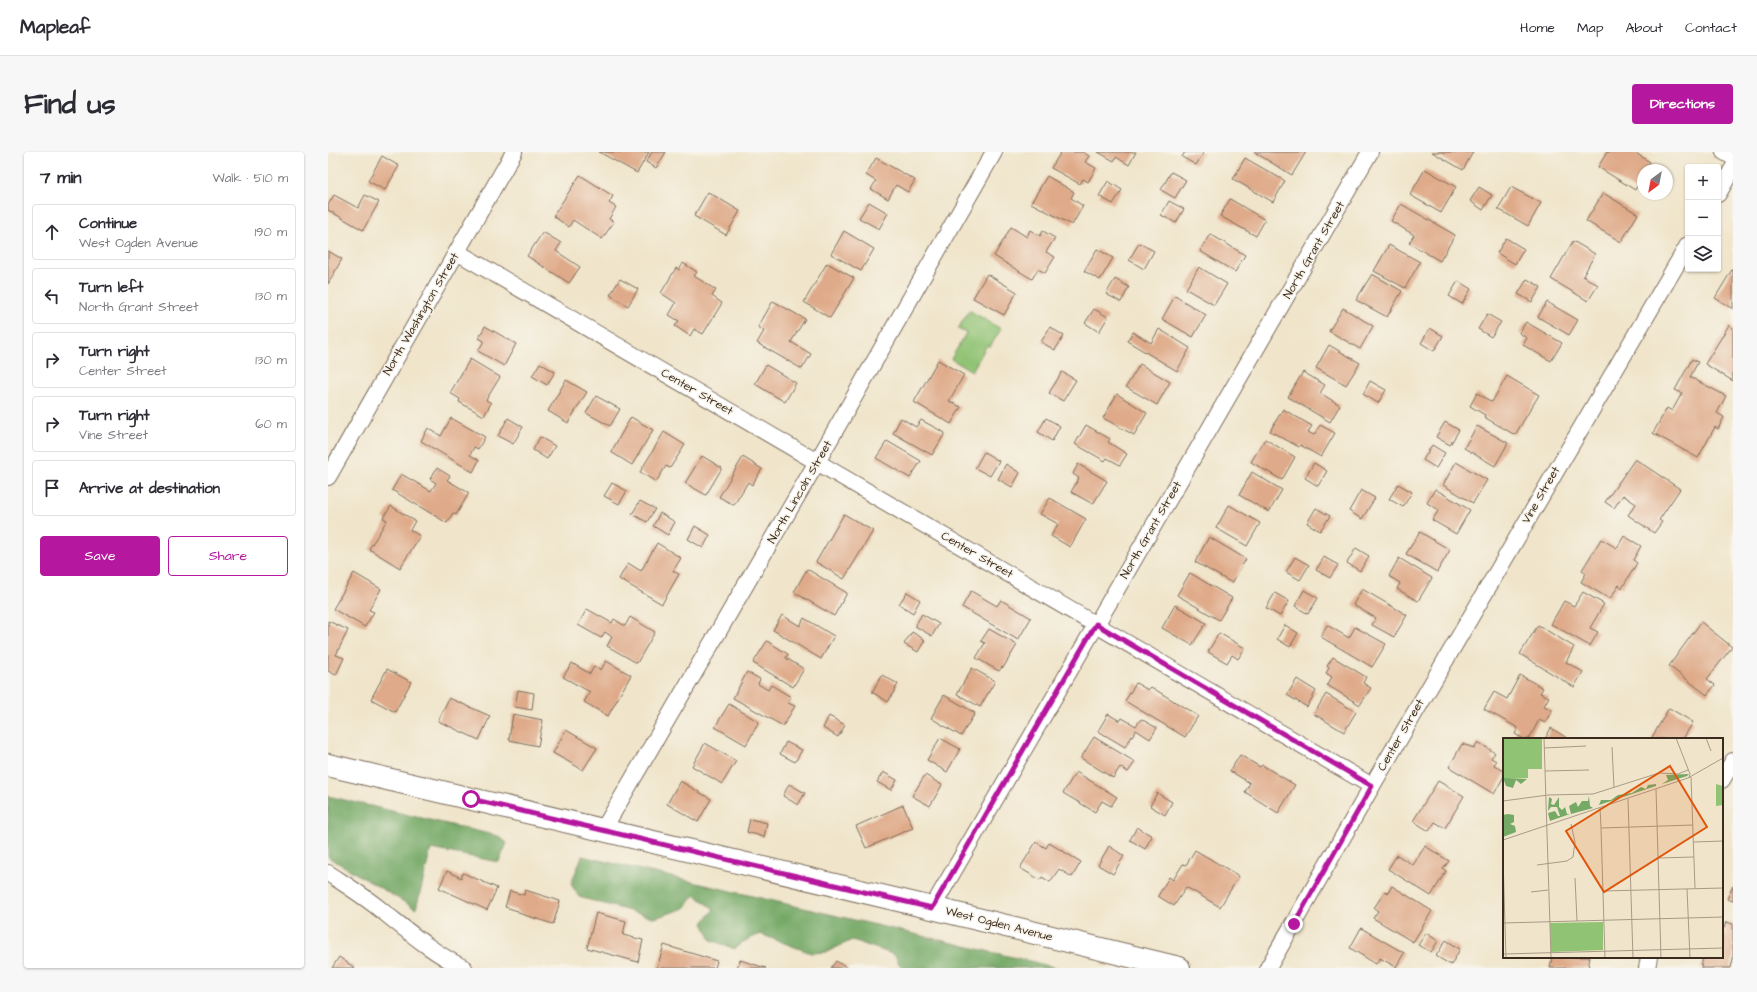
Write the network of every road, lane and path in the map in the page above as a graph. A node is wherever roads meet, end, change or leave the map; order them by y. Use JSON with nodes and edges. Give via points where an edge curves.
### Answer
{"nodes":[{"id":1,"x":514,"y":152,"type":"edge"},
{"id":2,"x":994,"y":152,"type":"edge"},
{"id":3,"x":1370,"y":152,"type":"edge"},
{"id":4,"x":1724,"y":152,"type":"edge"},
{"id":5,"x":1733,"y":157,"type":"edge"},
{"id":6,"x":1733,"y":168,"type":"edge"},
{"id":7,"x":1721,"y":189,"type":"edge"},
{"id":8,"x":1685,"y":250,"type":"edge"},
{"id":9,"x":457,"y":252,"type":"junction"},
{"id":10,"x":817,"y":462,"type":"junction"},
{"id":11,"x":328,"y":477,"type":"edge"},
{"id":12,"x":1096,"y":624,"type":"junction"},
{"id":13,"x":1444,"y":661,"type":"joint"},
{"id":14,"x":1733,"y":761,"type":"edge"},
{"id":15,"x":328,"y":764,"type":"edge"},
{"id":16,"x":1723,"y":778,"type":"edge"},
{"id":17,"x":1372,"y":786,"type":"junction"},
{"id":18,"x":604,"y":830,"type":"junction"},
{"id":19,"x":328,"y":873,"type":"edge"},
{"id":20,"x":932,"y":908,"type":"junction"},
{"id":21,"x":1649,"y":958,"type":"edge"},
{"id":22,"x":464,"y":968,"type":"edge"},
{"id":23,"x":1179,"y":968,"type":"edge"},
{"id":24,"x":1268,"y":968,"type":"edge"},
{"id":25,"x":1647,"y":968,"type":"edge"}],
"edges":[{"from":1,"to":9,"type":"street","name":"North Washington Street"},
{"from":2,"to":10,"type":"street","name":"North Lincoln Street"},
{"from":3,"to":12,"type":"street","name":"North Grant Street"},
{"from":4,"to":5,"type":"street"},
{"from":6,"to":7,"type":"street"},
{"from":8,"to":13,"type":"street","name":"Vine Street"},
{"from":9,"to":10,"type":"street","name":"Center Street"},
{"from":9,"to":11,"type":"street","name":"North Washington Street"},
{"from":10,"to":12,"type":"street","name":"Center Street"},
{"from":10,"to":18,"type":"street","name":"North Lincoln Street"},
{"from":12,"to":17,"type":"street","name":"Center Street"},
{"from":12,"to":20,"type":"street","name":"North Grant Street"},
{"from":13,"to":17,"type":"street","name":"Center Street"},
{"from":14,"to":16,"type":"street"},
{"from":15,"to":18,"type":"main road","name":"West Ogden Avenue"},
{"from":17,"to":24,"type":"street"},
{"from":18,"to":20,"type":"main road","name":"West Ogden Avenue"},
{"from":19,"to":22,"type":"street","via":[[380,909],[432,950]]},
{"from":20,"to":23,"type":"main road","name":"West Ogden Avenue"},
{"from":21,"to":25,"type":"street"}]}
